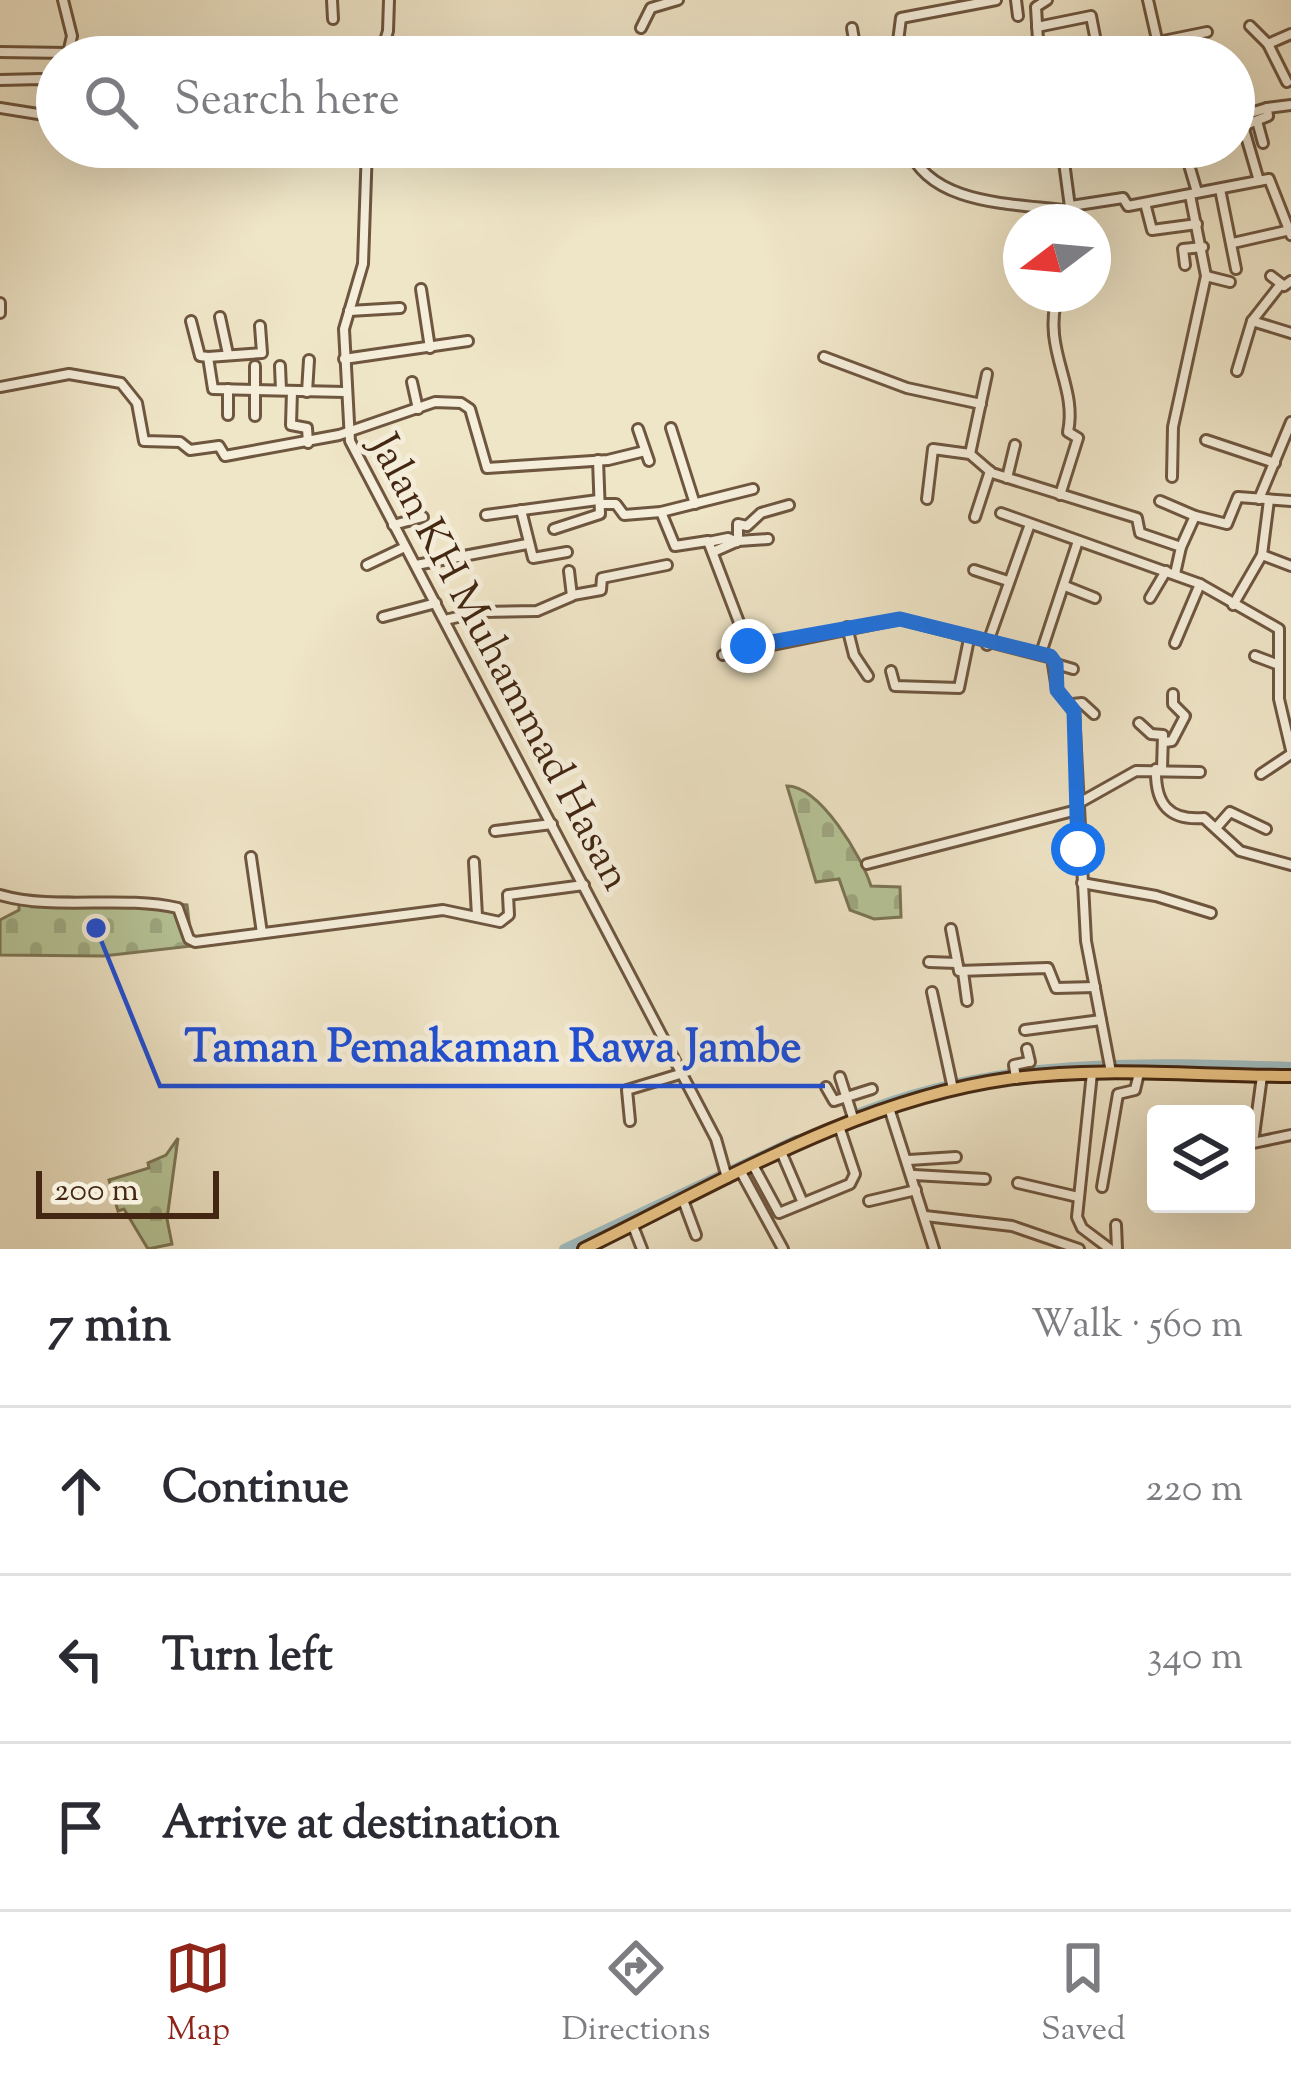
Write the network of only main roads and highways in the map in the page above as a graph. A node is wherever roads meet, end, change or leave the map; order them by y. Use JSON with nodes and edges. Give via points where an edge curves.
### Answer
{"nodes":[{"id":1,"x":1291,"y":1076,"type":"edge"},
{"id":2,"x":584,"y":1249,"type":"edge"}],
"edges":[{"from":1,"to":2,"type":"main road","via":[[1030,1067],[952,1085],[727,1176]]}]}
